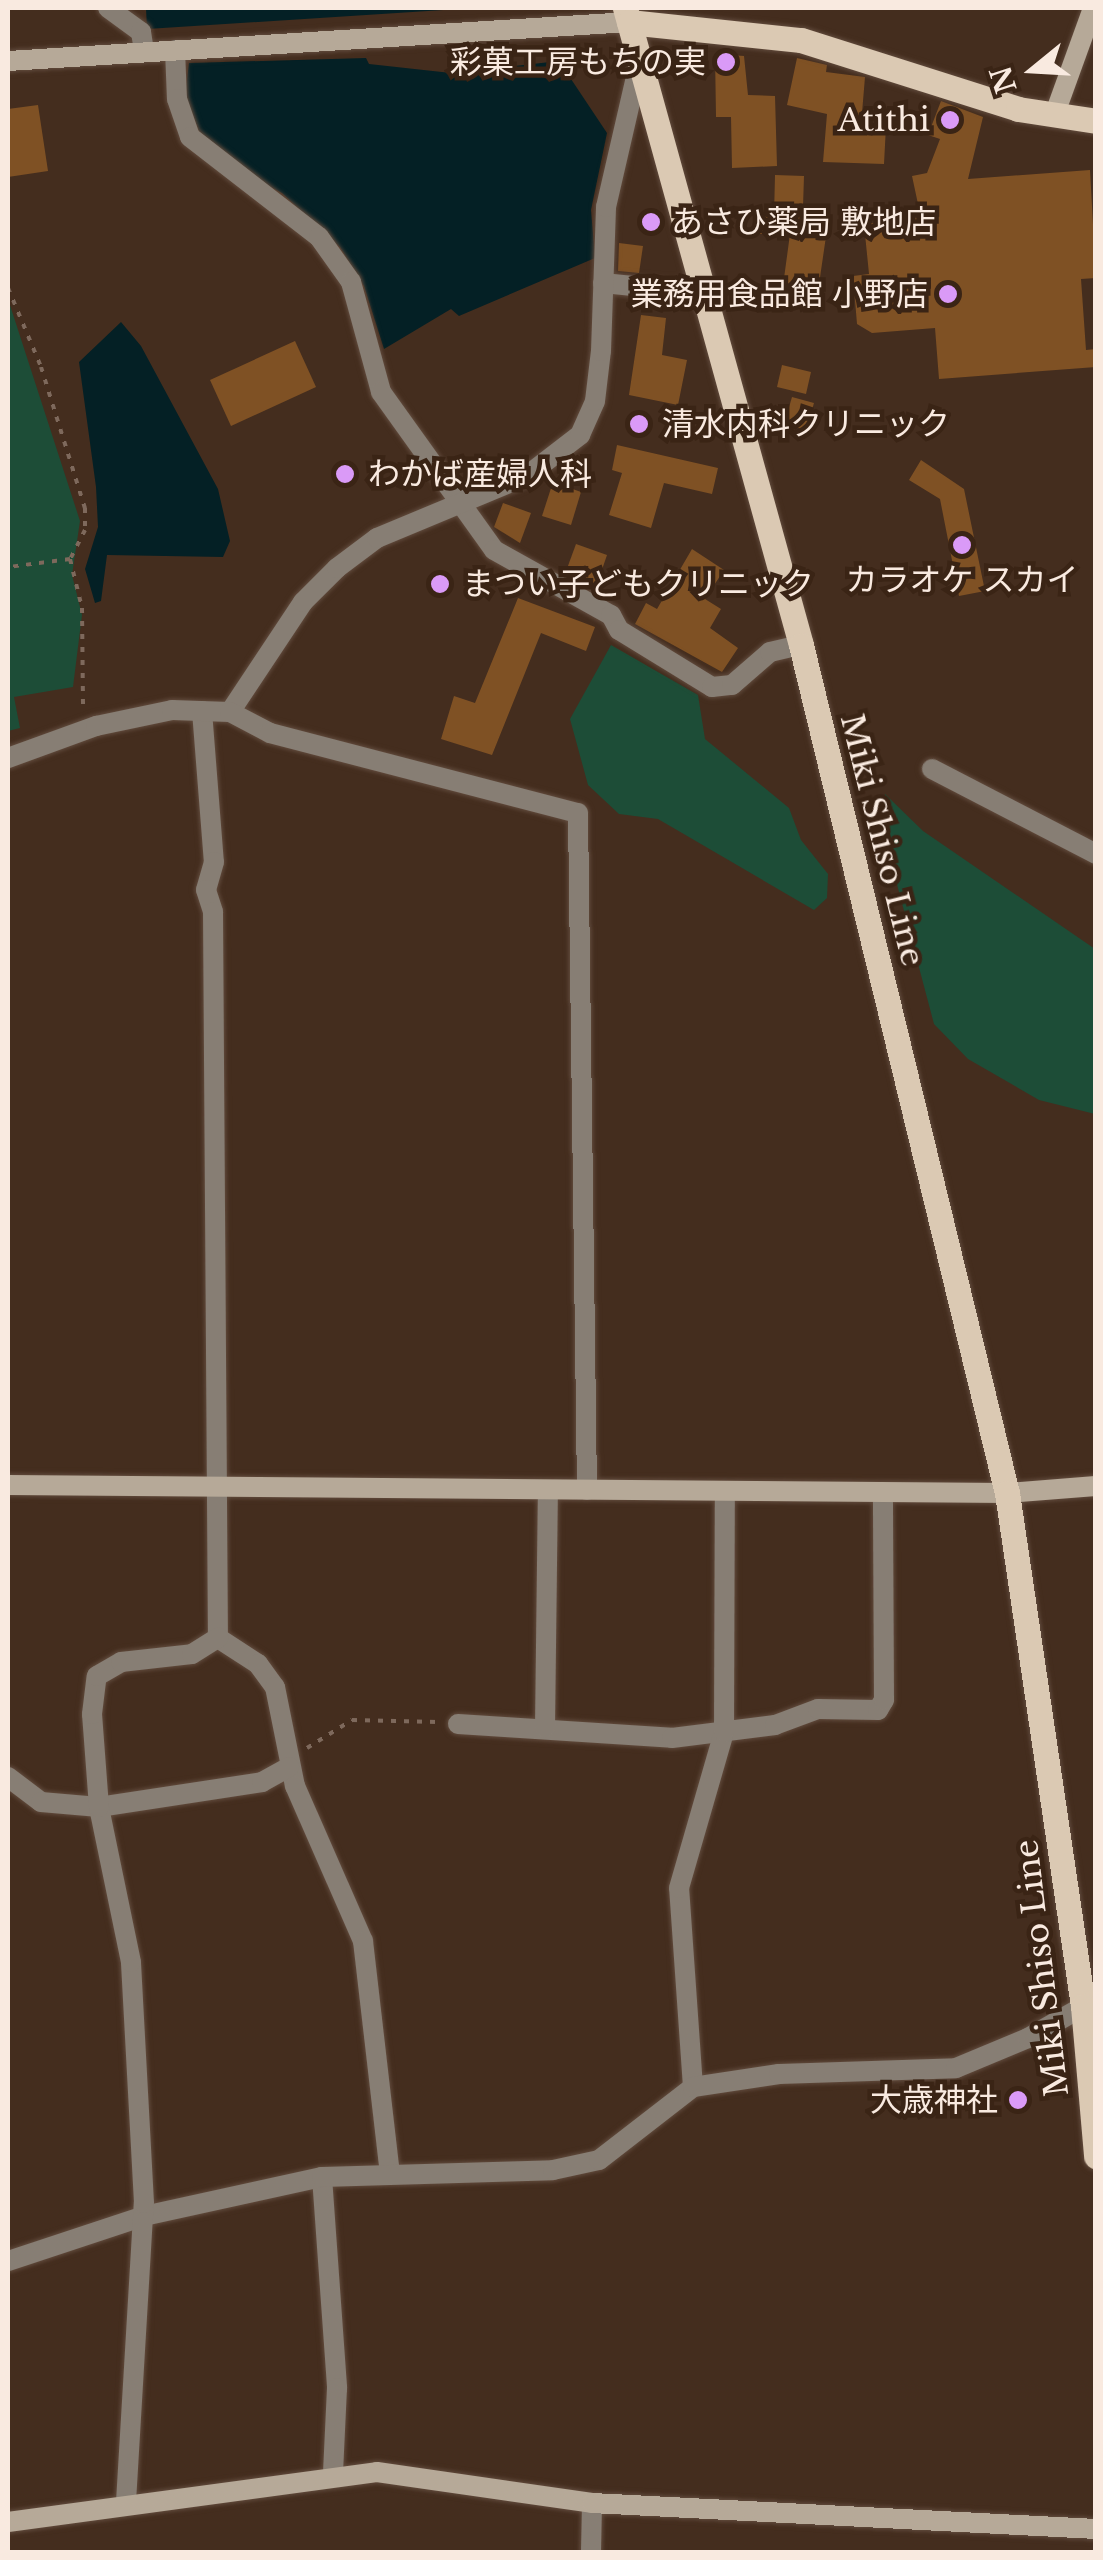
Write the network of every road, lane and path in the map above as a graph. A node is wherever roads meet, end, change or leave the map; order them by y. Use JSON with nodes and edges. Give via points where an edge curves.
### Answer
{"nodes":[{"id":1,"x":108,"y":8,"type":"edge"},
{"id":2,"x":1093,"y":8,"type":"edge"},
{"id":3,"x":628,"y":15,"type":"edge"},
{"id":4,"x":175,"y":50,"type":"junction"},
{"id":5,"x":144,"y":52,"type":"junction"},
{"id":6,"x":640,"y":57,"type":"junction"},
{"id":7,"x":8,"y":61,"type":"edge"},
{"id":8,"x":1054,"y":116,"type":"junction"},
{"id":9,"x":1096,"y":122,"type":"edge"},
{"id":10,"x":603,"y":283,"type":"junction"},
{"id":11,"x":703,"y":284,"type":"junction"},
{"id":12,"x":8,"y":288,"type":"edge"},
{"id":13,"x":458,"y":504,"type":"junction"},
{"id":14,"x":70,"y":558,"type":"junction"},
{"id":15,"x":8,"y":567,"type":"edge"},
{"id":16,"x":801,"y":644,"type":"junction"},
{"id":17,"x":202,"y":711,"type":"junction"},
{"id":18,"x":230,"y":712,"type":"junction"},
{"id":19,"x":89,"y":729,"type":"junction"},
{"id":20,"x":8,"y":758,"type":"edge"},
{"id":21,"x":932,"y":769,"type":"dead end"},
{"id":22,"x":1096,"y":854,"type":"edge"},
{"id":23,"x":8,"y":1485,"type":"edge"},
{"id":24,"x":220,"y":1486,"type":"junction"},
{"id":25,"x":1096,"y":1486,"type":"edge"},
{"id":26,"x":548,"y":1490,"type":"junction"},
{"id":27,"x":588,"y":1490,"type":"junction"},
{"id":28,"x":725,"y":1491,"type":"junction"},
{"id":29,"x":883,"y":1492,"type":"junction"},
{"id":30,"x":1007,"y":1493,"type":"junction"},
{"id":31,"x":218,"y":1638,"type":"junction"},
{"id":32,"x":458,"y":1724,"type":"joint"},
{"id":33,"x":545,"y":1728,"type":"junction"},
{"id":34,"x":724,"y":1732,"type":"junction"},
{"id":35,"x":288,"y":1767,"type":"junction"},
{"id":36,"x":8,"y":1777,"type":"edge"},
{"id":37,"x":99,"y":1807,"type":"junction"},
{"id":38,"x":1089,"y":2002,"type":"edge"},
{"id":39,"x":693,"y":2087,"type":"junction"},
{"id":40,"x":1096,"y":2156,"type":"edge"},
{"id":41,"x":390,"y":2173,"type":"junction"},
{"id":42,"x":322,"y":2177,"type":"junction"},
{"id":43,"x":144,"y":2216,"type":"junction"},
{"id":44,"x":8,"y":2260,"type":"edge"},
{"id":45,"x":333,"y":2474,"type":"junction"},
{"id":46,"x":126,"y":2502,"type":"junction"},
{"id":47,"x":592,"y":2503,"type":"junction"},
{"id":48,"x":8,"y":2522,"type":"edge"},
{"id":49,"x":1096,"y":2529,"type":"edge"},
{"id":50,"x":591,"y":2552,"type":"edge"}],
"edges":[{"from":1,"to":5,"type":"street","via":[[141,32]]},
{"from":2,"to":8,"type":"street"},
{"from":3,"to":4,"type":"street"},
{"from":3,"to":6,"type":"main road","name":"Miki Shiso Line"},
{"from":3,"to":8,"type":"main road","via":[[801,40]]},
{"from":4,"to":5,"type":"street"},
{"from":4,"to":13,"type":"street","via":[[177,99],[190,137],[319,237],[351,282],[381,392]]},
{"from":5,"to":7,"type":"street"},
{"from":6,"to":10,"type":"street","via":[[606,207]]},
{"from":6,"to":11,"type":"main road","name":"Miki Shiso Line"},
{"from":8,"to":9,"type":"main road"},
{"from":10,"to":11,"type":"street","via":[[672,290]]},
{"from":10,"to":13,"type":"street","via":[[595,401],[580,435],[558,458]]},
{"from":11,"to":16,"type":"main road","name":"Miki Shiso Line"},
{"from":12,"to":14,"type":"path","via":[[41,367],[85,508],[81,548]]},
{"from":13,"to":16,"type":"street","via":[[494,550],[611,616],[619,630],[712,687],[732,686],[770,652]]},
{"from":13,"to":18,"type":"street","via":[[377,538],[337,568],[303,602]]},
{"from":14,"to":15,"type":"path"},
{"from":14,"to":19,"type":"path","via":[[82,608],[79,691]]},
{"from":16,"to":30,"type":"main road","name":"Miki Shiso Line"},
{"from":17,"to":18,"type":"street"},
{"from":17,"to":19,"type":"street","via":[[172,710]]},
{"from":17,"to":24,"type":"street","via":[[214,862],[206,890],[212,912]]},
{"from":18,"to":27,"type":"street","via":[[270,733],[578,813]]},
{"from":19,"to":20,"type":"street"},
{"from":21,"to":22,"type":"street"},
{"from":23,"to":24,"type":"street"},
{"from":24,"to":26,"type":"street"},
{"from":24,"to":31,"type":"street"},
{"from":25,"to":30,"type":"street"},
{"from":26,"to":27,"type":"street"},
{"from":26,"to":33,"type":"street"},
{"from":27,"to":28,"type":"street"},
{"from":28,"to":29,"type":"street"},
{"from":28,"to":34,"type":"street"},
{"from":29,"to":30,"type":"street"},
{"from":29,"to":34,"type":"street","via":[[884,1700],[878,1710],[818,1709],[774,1726]]},
{"from":30,"to":38,"type":"main road","name":"Miki Shiso Line"},
{"from":31,"to":35,"type":"street","via":[[258,1664],[274,1687]]},
{"from":31,"to":37,"type":"street","via":[[192,1654],[121,1662],[96,1676]]},
{"from":32,"to":33,"type":"street"},
{"from":32,"to":35,"type":"path","via":[[352,1720],[324,1734]]},
{"from":33,"to":34,"type":"street","via":[[672,1738]]},
{"from":34,"to":39,"type":"street","via":[[679,1888]]},
{"from":35,"to":37,"type":"street","via":[[238,1787]]},
{"from":35,"to":41,"type":"street","via":[[363,1941]]},
{"from":36,"to":37,"type":"street","via":[[41,1802]]},
{"from":37,"to":43,"type":"street","via":[[130,1962]]},
{"from":38,"to":39,"type":"street","via":[[1028,2038],[956,2068],[779,2074]]},
{"from":38,"to":40,"type":"main road","name":"Miki Shiso Line"},
{"from":39,"to":41,"type":"street","via":[[599,2160],[553,2170]]},
{"from":41,"to":42,"type":"street"},
{"from":42,"to":43,"type":"street"},
{"from":42,"to":45,"type":"street","via":[[337,2388]]},
{"from":43,"to":44,"type":"street"},
{"from":43,"to":46,"type":"street"},
{"from":45,"to":46,"type":"street"},
{"from":45,"to":47,"type":"street","via":[[377,2472]]},
{"from":46,"to":48,"type":"street"},
{"from":47,"to":49,"type":"street"},
{"from":47,"to":50,"type":"street"}]}
